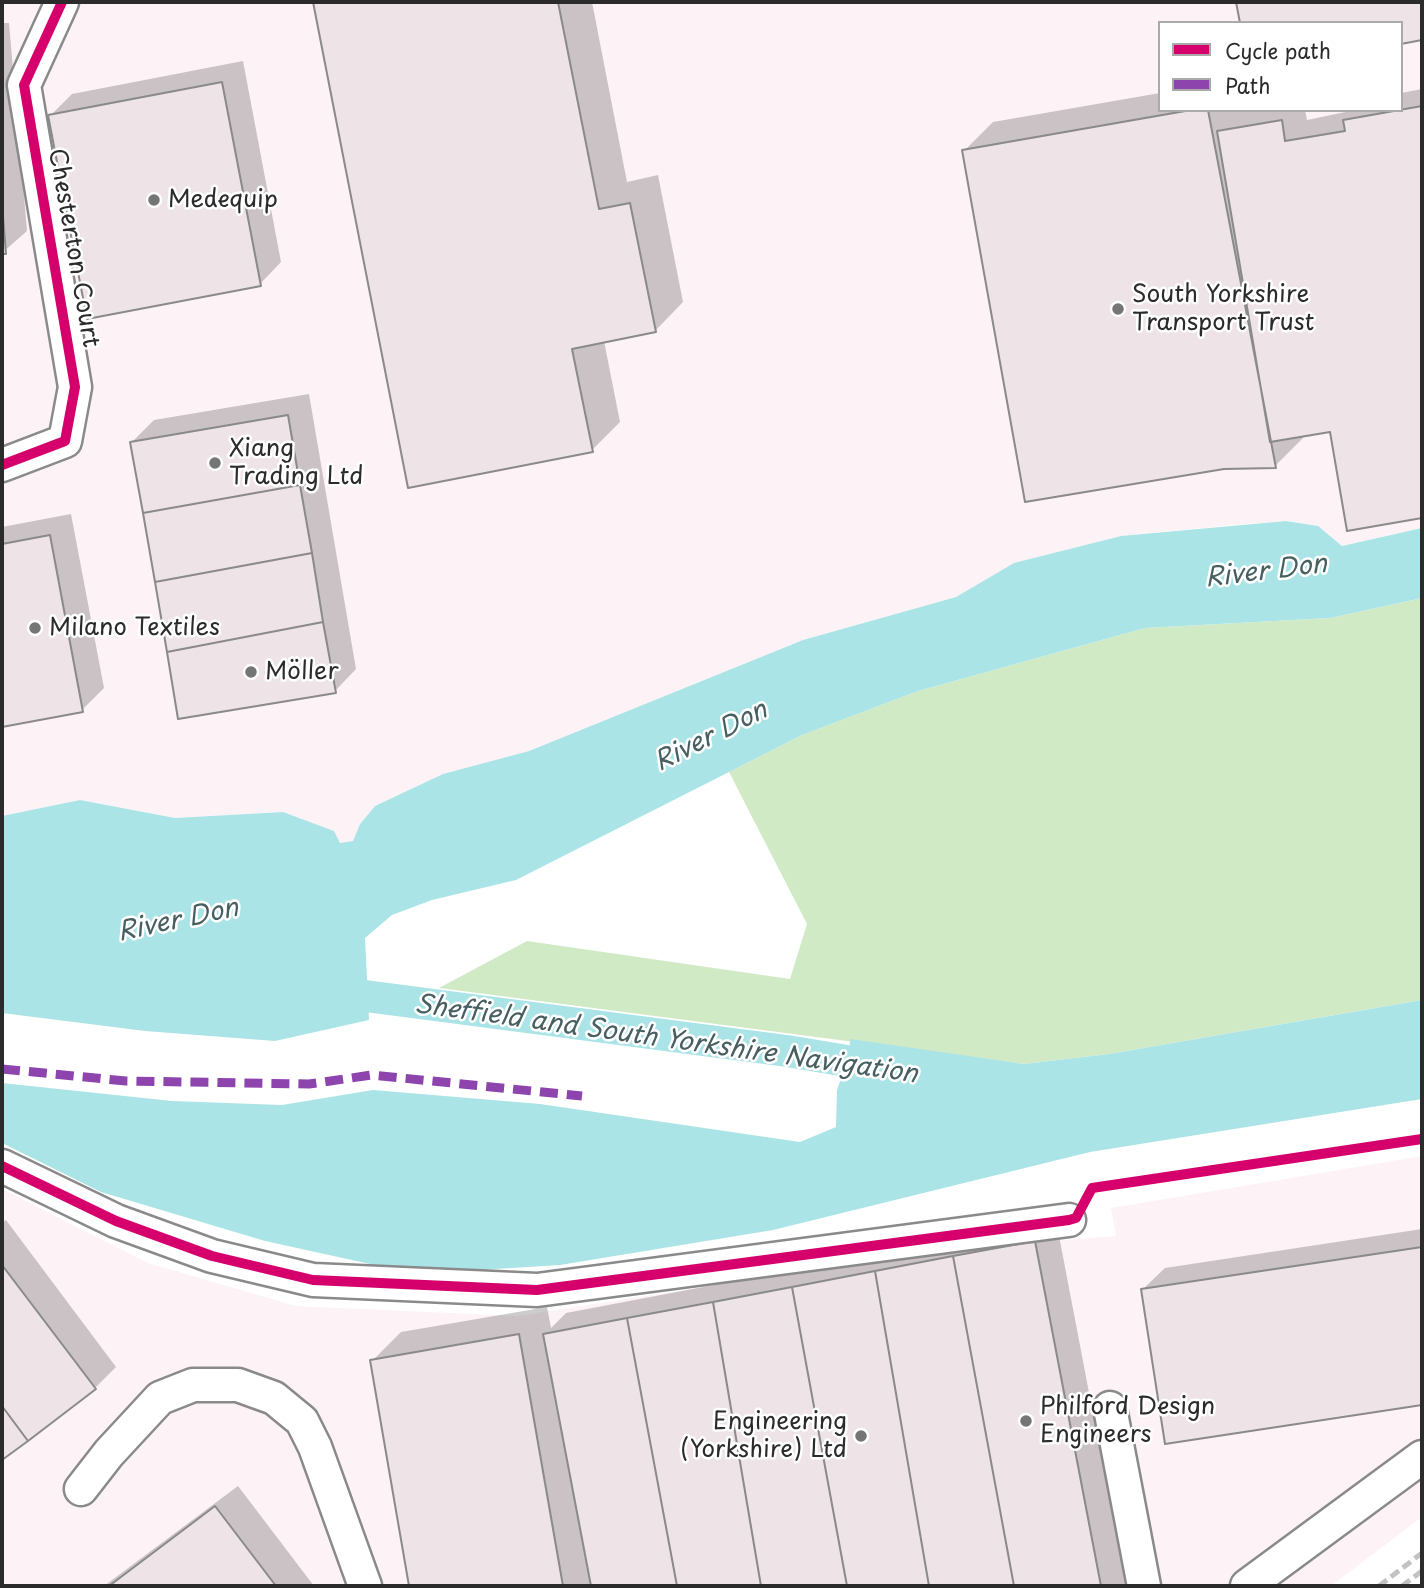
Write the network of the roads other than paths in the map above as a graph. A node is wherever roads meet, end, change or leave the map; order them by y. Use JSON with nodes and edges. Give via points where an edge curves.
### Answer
{"nodes":[{"id":1,"x":62,"y":2,"type":"edge"},
{"id":2,"x":2,"y":465,"type":"edge"},
{"id":3,"x":2,"y":1166,"type":"edge"},
{"id":4,"x":1069,"y":1220,"type":"dead end"},
{"id":5,"x":1110,"y":1408,"type":"dead end"},
{"id":6,"x":1422,"y":1457,"type":"edge"},
{"id":7,"x":80,"y":1489,"type":"dead end"},
{"id":8,"x":365,"y":1586,"type":"edge"},
{"id":9,"x":1144,"y":1586,"type":"edge"},
{"id":10,"x":1247,"y":1586,"type":"edge"}],
"edges":[{"from":1,"to":2,"type":"street","name":"Chesterton Court","via":[[23,85],[75,387],[65,441]]},
{"from":3,"to":4,"type":"street","via":[[116,1221],[212,1256],[326,1280],[537,1290]]},
{"from":5,"to":9,"type":"street"},
{"from":6,"to":10,"type":"street"},
{"from":7,"to":8,"type":"street","via":[[160,1398],[193,1385],[238,1385],[274,1398],[302,1421]]}]}
